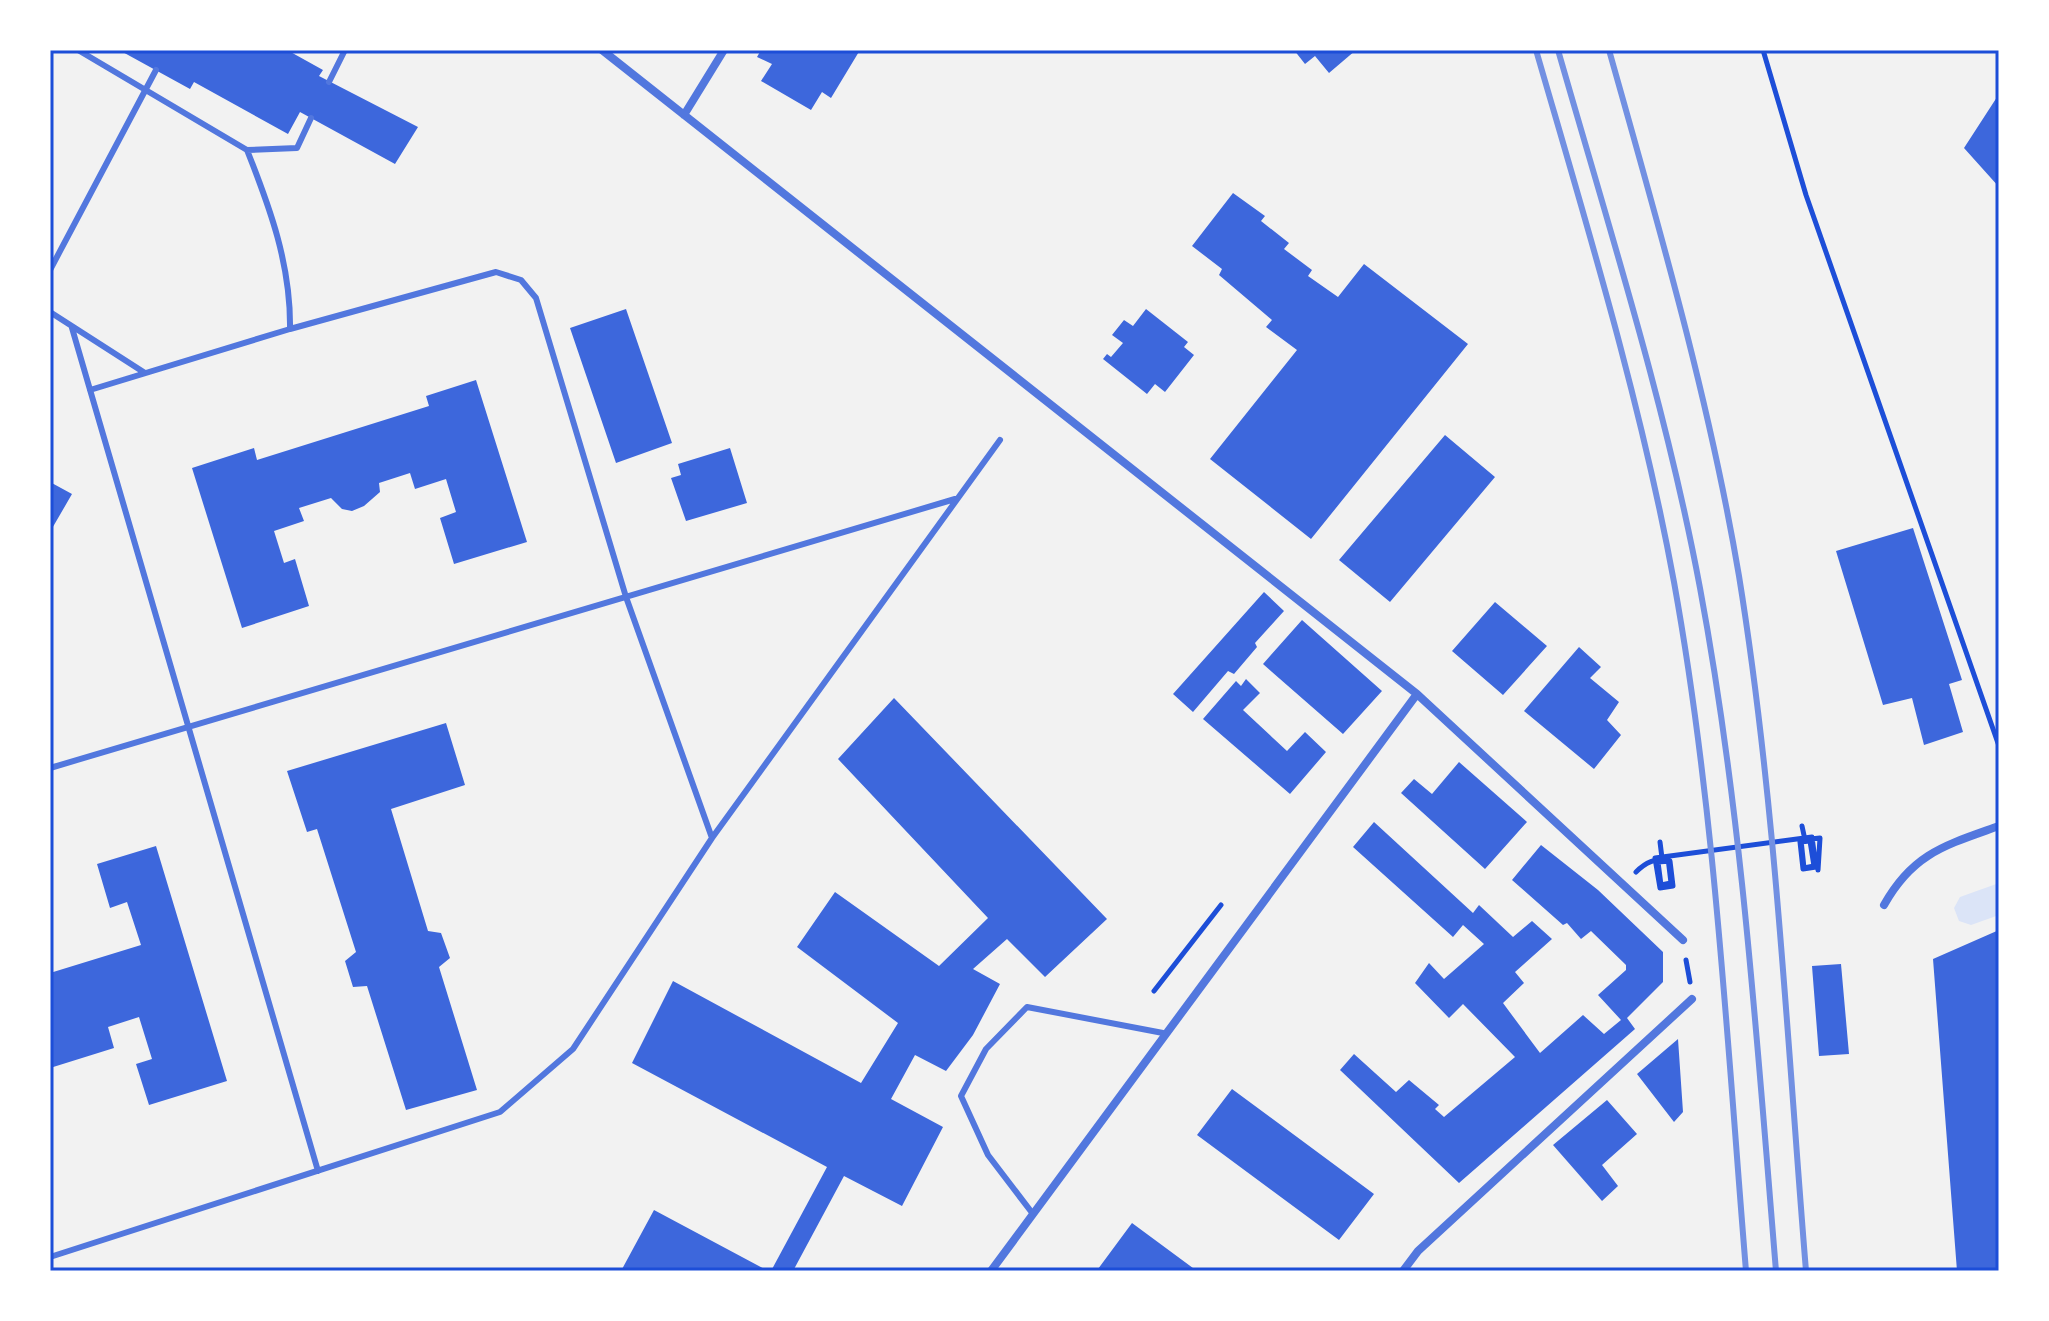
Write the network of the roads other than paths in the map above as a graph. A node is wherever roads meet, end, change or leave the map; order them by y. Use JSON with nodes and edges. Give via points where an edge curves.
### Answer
{"nodes":[{"id":1,"x":78,"y":50,"type":"edge"},
{"id":2,"x":345,"y":50,"type":"edge"},
{"id":3,"x":602,"y":50,"type":"edge"},
{"id":4,"x":724,"y":50,"type":"edge"},
{"id":5,"x":156,"y":70,"type":"dead end"},
{"id":6,"x":329,"y":82,"type":"dead end"},
{"id":7,"x":144,"y":91,"type":"junction"},
{"id":8,"x":684,"y":115,"type":"junction"},
{"id":9,"x":311,"y":118,"type":"dead end"},
{"id":10,"x":247,"y":150,"type":"junction"},
{"id":11,"x":50,"y":270,"type":"edge"},
{"id":12,"x":50,"y":312,"type":"edge"},
{"id":13,"x":72,"y":328,"type":"junction"},
{"id":14,"x":290,"y":329,"type":"junction"},
{"id":15,"x":145,"y":373,"type":"junction"},
{"id":16,"x":90,"y":390,"type":"junction"},
{"id":17,"x":1000,"y":440,"type":"dead end"},
{"id":18,"x":957,"y":499,"type":"junction"},
{"id":19,"x":626,"y":597,"type":"junction"},
{"id":20,"x":1417,"y":694,"type":"junction"},
{"id":21,"x":188,"y":727,"type":"junction"},
{"id":22,"x":50,"y":768,"type":"edge"},
{"id":23,"x":1999,"y":826,"type":"edge"},
{"id":24,"x":712,"y":838,"type":"junction"},
{"id":25,"x":1884,"y":905,"type":"dead end"},
{"id":26,"x":1683,"y":940,"type":"road end"},
{"id":27,"x":1692,"y":999,"type":"road end"},
{"id":28,"x":1163,"y":1033,"type":"junction"},
{"id":29,"x":318,"y":1171,"type":"junction"},
{"id":30,"x":1033,"y":1214,"type":"junction"},
{"id":31,"x":50,"y":1257,"type":"edge"},
{"id":32,"x":991,"y":1271,"type":"edge"},
{"id":33,"x":1403,"y":1271,"type":"edge"}],
"edges":[{"from":1,"to":7,"type":"lane"},
{"from":2,"to":6,"type":"lane"},
{"from":3,"to":8,"type":"street"},
{"from":4,"to":8,"type":"street"},
{"from":5,"to":7,"type":"lane"},
{"from":7,"to":10,"type":"lane"},
{"from":7,"to":11,"type":"lane"},
{"from":8,"to":20,"type":"street"},
{"from":9,"to":10,"type":"lane","via":[[297,148]]},
{"from":10,"to":14,"type":"lane","via":[[275,221],[290,298]]},
{"from":12,"to":13,"type":"lane"},
{"from":13,"to":15,"type":"lane"},
{"from":13,"to":16,"type":"lane"},
{"from":14,"to":15,"type":"lane"},
{"from":14,"to":19,"type":"lane","via":[[496,272],[521,280],[536,298]]},
{"from":15,"to":16,"type":"lane"},
{"from":16,"to":21,"type":"lane"},
{"from":17,"to":18,"type":"lane"},
{"from":18,"to":19,"type":"lane"},
{"from":18,"to":24,"type":"lane"},
{"from":19,"to":21,"type":"lane"},
{"from":19,"to":24,"type":"lane"},
{"from":20,"to":26,"type":"street"},
{"from":20,"to":28,"type":"street"},
{"from":21,"to":22,"type":"lane"},
{"from":21,"to":29,"type":"lane"},
{"from":23,"to":25,"type":"street","via":[[1919,860]]},
{"from":24,"to":29,"type":"lane","via":[[573,1049],[500,1112]]},
{"from":27,"to":33,"type":"street","via":[[1418,1251]]},
{"from":28,"to":30,"type":"street"},
{"from":28,"to":30,"type":"lane","via":[[1027,1007],[986,1049],[961,1096],[988,1155]]},
{"from":29,"to":31,"type":"lane"},
{"from":30,"to":32,"type":"street"}]}
